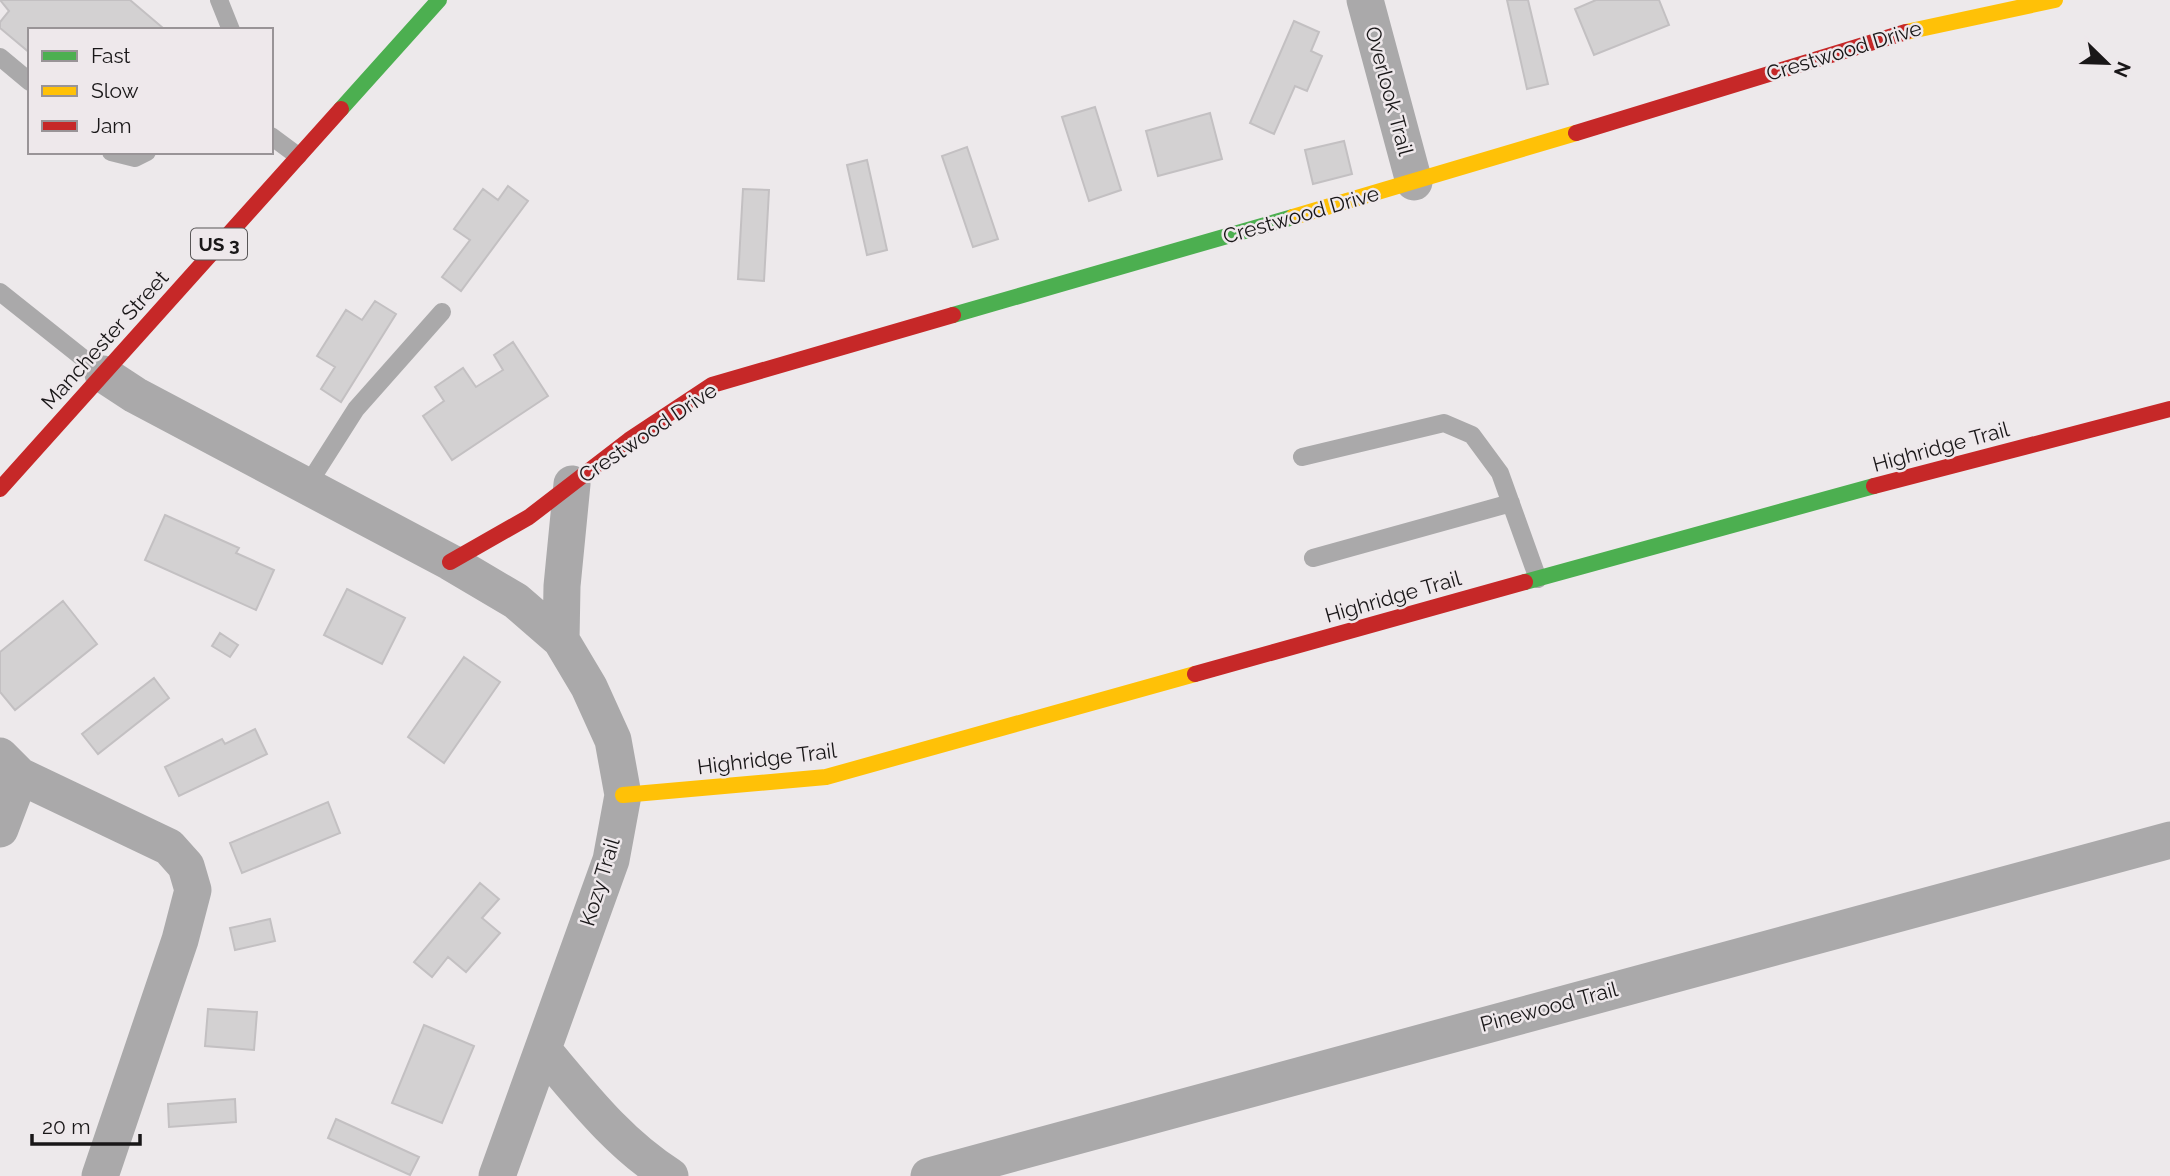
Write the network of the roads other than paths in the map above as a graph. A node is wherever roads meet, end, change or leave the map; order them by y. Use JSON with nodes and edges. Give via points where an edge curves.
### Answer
{"nodes":[{"id":1,"x":219,"y":0,"type":"edge"},
{"id":2,"x":439,"y":0,"type":"edge"},
{"id":3,"x":1365,"y":0,"type":"edge"},
{"id":4,"x":2054,"y":0,"type":"edge"},
{"id":5,"x":1930,"y":13,"type":"edge"},
{"id":6,"x":230,"y":28,"type":"edge"},
{"id":7,"x":0,"y":57,"type":"edge"},
{"id":8,"x":28,"y":80,"type":"edge"},
{"id":9,"x":273,"y":137,"type":"edge"},
{"id":10,"x":119,"y":154,"type":"edge"},
{"id":11,"x":143,"y":154,"type":"edge"},
{"id":12,"x":298,"y":156,"type":"junction"},
{"id":13,"x":1414,"y":182,"type":"junction"},
{"id":14,"x":0,"y":292,"type":"edge"},
{"id":15,"x":442,"y":312,"type":"dead end"},
{"id":16,"x":103,"y":374,"type":"junction"},
{"id":17,"x":2170,"y":409,"type":"edge"},
{"id":18,"x":1303,"y":457,"type":"dead end"},
{"id":19,"x":572,"y":484,"type":"junction"},
{"id":20,"x":307,"y":486,"type":"junction"},
{"id":21,"x":0,"y":489,"type":"edge"},
{"id":22,"x":1511,"y":503,"type":"junction"},
{"id":23,"x":1313,"y":558,"type":"dead end"},
{"id":24,"x":450,"y":562,"type":"junction"},
{"id":25,"x":1538,"y":579,"type":"junction"},
{"id":26,"x":561,"y":640,"type":"junction"},
{"id":27,"x":10,"y":766,"type":"edge"},
{"id":28,"x":623,"y":795,"type":"junction"},
{"id":29,"x":0,"y":829,"type":"edge"},
{"id":30,"x":2170,"y":840,"type":"edge"},
{"id":31,"x":543,"y":1050,"type":"junction"},
{"id":32,"x":100,"y":1176,"type":"edge"},
{"id":33,"x":497,"y":1176,"type":"edge"},
{"id":34,"x":670,"y":1176,"type":"edge"},
{"id":35,"x":929,"y":1176,"type":"edge"}],
"edges":[{"from":1,"to":6,"type":"lane"},
{"from":2,"to":12,"type":"street","name":"Manchester Street","number":"US 3"},
{"from":3,"to":13,"type":"street","name":"Overlook Trail"},
{"from":4,"to":5,"type":"street","name":"Crestwood Drive"},
{"from":5,"to":13,"type":"street","name":"Crestwood Drive"},
{"from":7,"to":8,"type":"lane"},
{"from":9,"to":12,"type":"lane"},
{"from":10,"to":11,"type":"lane","via":[[135,158]]},
{"from":12,"to":16,"type":"street","name":"Manchester Street","number":"US 3"},
{"from":13,"to":19,"type":"street","name":"Crestwood Drive","via":[[712,385]]},
{"from":14,"to":16,"type":"lane"},
{"from":15,"to":20,"type":"lane","via":[[356,409]]},
{"from":16,"to":20,"type":"street","via":[[135,396]]},
{"from":16,"to":21,"type":"street","name":"Manchester Street","number":"US 3"},
{"from":17,"to":25,"type":"street","name":"Highridge Trail"},
{"from":18,"to":22,"type":"lane","via":[[1444,423],[1472,435],[1489,454]]},
{"from":19,"to":24,"type":"street","name":"Crestwood Drive","via":[[529,517]]},
{"from":19,"to":26,"type":"street","name":"Crestwood Drive"},
{"from":20,"to":24,"type":"street"},
{"from":22,"to":23,"type":"lane"},
{"from":22,"to":25,"type":"lane"},
{"from":24,"to":26,"type":"street","name":"Kozy Trail","via":[[516,601]]},
{"from":25,"to":28,"type":"street","name":"Highridge Trail","via":[[826,777]]},
{"from":26,"to":28,"type":"street","name":"Kozy Trail","via":[[613,740]]},
{"from":27,"to":29,"type":"street"},
{"from":27,"to":32,"type":"street","via":[[170,847],[186,866],[192,890],[180,940]]},
{"from":28,"to":31,"type":"street","name":"Kozy Trail","via":[[611,860]]},
{"from":30,"to":35,"type":"street","name":"Pinewood Trail"},
{"from":31,"to":33,"type":"street","name":"Kozy Trail"},
{"from":31,"to":34,"type":"street","via":[[606,1124],[639,1156]]}]}
